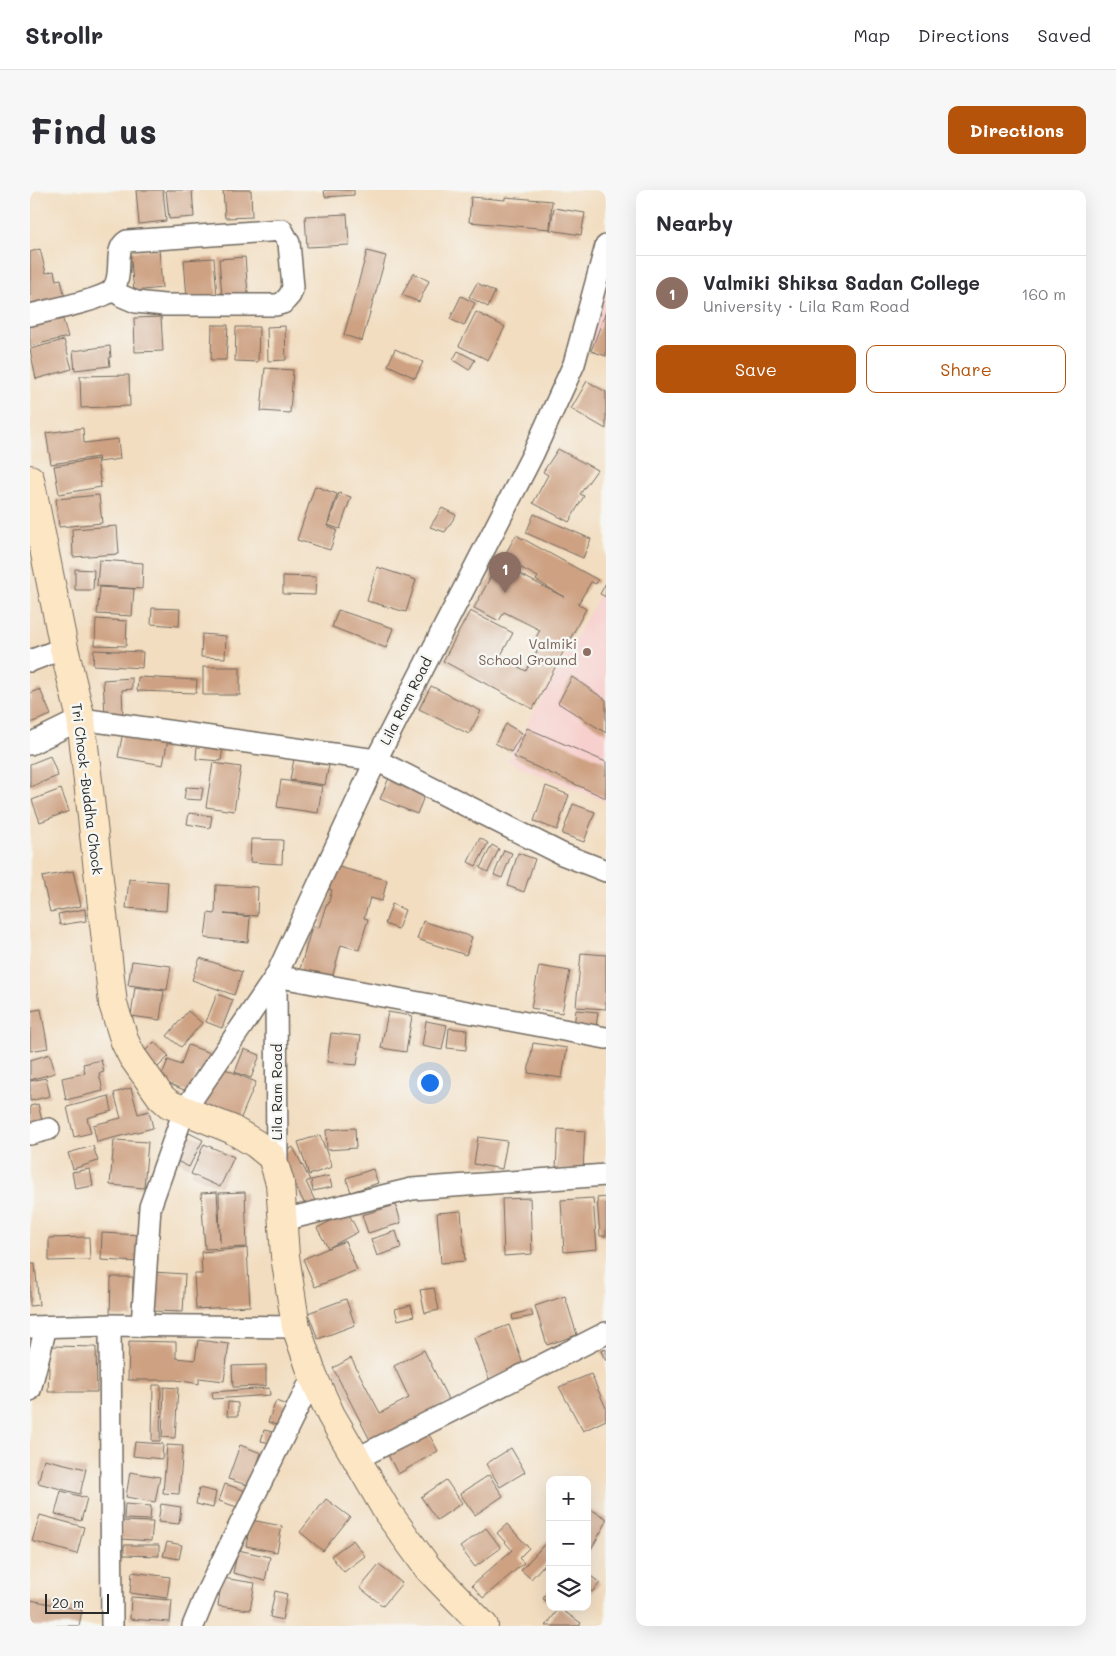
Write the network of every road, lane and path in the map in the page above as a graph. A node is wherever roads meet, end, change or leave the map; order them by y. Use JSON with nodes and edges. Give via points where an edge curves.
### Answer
{"nodes":[{"id":1,"x":606,"y":246,"type":"edge"},
{"id":2,"x":113,"y":289,"type":"junction"},
{"id":3,"x":30,"y":315,"type":"edge"},
{"id":4,"x":30,"y":479,"type":"edge"},
{"id":5,"x":64,"y":648,"type":"junction"},
{"id":6,"x":30,"y":661,"type":"edge"},
{"id":7,"x":81,"y":720,"type":"junction"},
{"id":8,"x":30,"y":744,"type":"edge"},
{"id":9,"x":376,"y":760,"type":"junction"},
{"id":10,"x":606,"y":871,"type":"edge"},
{"id":11,"x":276,"y":976,"type":"junction"},
{"id":12,"x":606,"y":1038,"type":"edge"},
{"id":13,"x":184,"y":1111,"type":"junction"},
{"id":14,"x":277,"y":1171,"type":"junction"},
{"id":15,"x":606,"y":1175,"type":"edge"},
{"id":16,"x":283,"y":1220,"type":"junction"},
{"id":17,"x":110,"y":1325,"type":"junction"},
{"id":18,"x":142,"y":1326,"type":"junction"},
{"id":19,"x":38,"y":1327,"type":"edge"},
{"id":20,"x":296,"y":1327,"type":"junction"},
{"id":21,"x":606,"y":1333,"type":"edge"},
{"id":22,"x":313,"y":1376,"type":"junction"},
{"id":23,"x":30,"y":1390,"type":"edge"},
{"id":24,"x":356,"y":1459,"type":"junction"},
{"id":25,"x":112,"y":1626,"type":"edge"},
{"id":26,"x":193,"y":1626,"type":"edge"},
{"id":27,"x":484,"y":1626,"type":"edge"}],
"edges":[{"from":1,"to":9,"type":"street","name":"Lila Ram Road","via":[[574,364],[533,454]]},
{"from":2,"to":2,"type":"street","via":[[119,275],[120,249],[123,243],[133,239],[282,230],[289,244],[293,287],[290,295],[276,305],[164,305],[136,302]]},
{"from":2,"to":3,"type":"street","via":[[107,295]]},
{"from":4,"to":5,"type":"street","name":"Tri Chock -Buddha Chock"},
{"from":5,"to":6,"type":"street"},
{"from":5,"to":7,"type":"street","name":"Tri Chock -Buddha Chock"},
{"from":7,"to":8,"type":"street"},
{"from":7,"to":9,"type":"street"},
{"from":7,"to":13,"type":"street","name":"Tri Chock -Buddha Chock","via":[[113,1004],[125,1042],[154,1090],[169,1104]]},
{"from":9,"to":10,"type":"street","via":[[562,854]]},
{"from":9,"to":11,"type":"street","name":"Lila Ram Road"},
{"from":11,"to":12,"type":"street"},
{"from":11,"to":13,"type":"street"},
{"from":11,"to":14,"type":"street","name":"Lila Ram Road"},
{"from":13,"to":14,"type":"street","name":"Tri Chock -Buddha Chock","via":[[256,1144],[272,1157]]},
{"from":13,"to":18,"type":"street","via":[[150,1208]]},
{"from":14,"to":16,"type":"street"},
{"from":15,"to":16,"type":"street","via":[[412,1189]]},
{"from":16,"to":20,"type":"street"},
{"from":17,"to":18,"type":"street"},
{"from":17,"to":19,"type":"street"},
{"from":17,"to":25,"type":"street"},
{"from":18,"to":20,"type":"street"},
{"from":19,"to":23,"type":"street"},
{"from":20,"to":22,"type":"street"},
{"from":21,"to":24,"type":"street"},
{"from":22,"to":24,"type":"street"},
{"from":22,"to":26,"type":"street"},
{"from":24,"to":27,"type":"street","via":[[388,1513],[428,1568]]}]}
